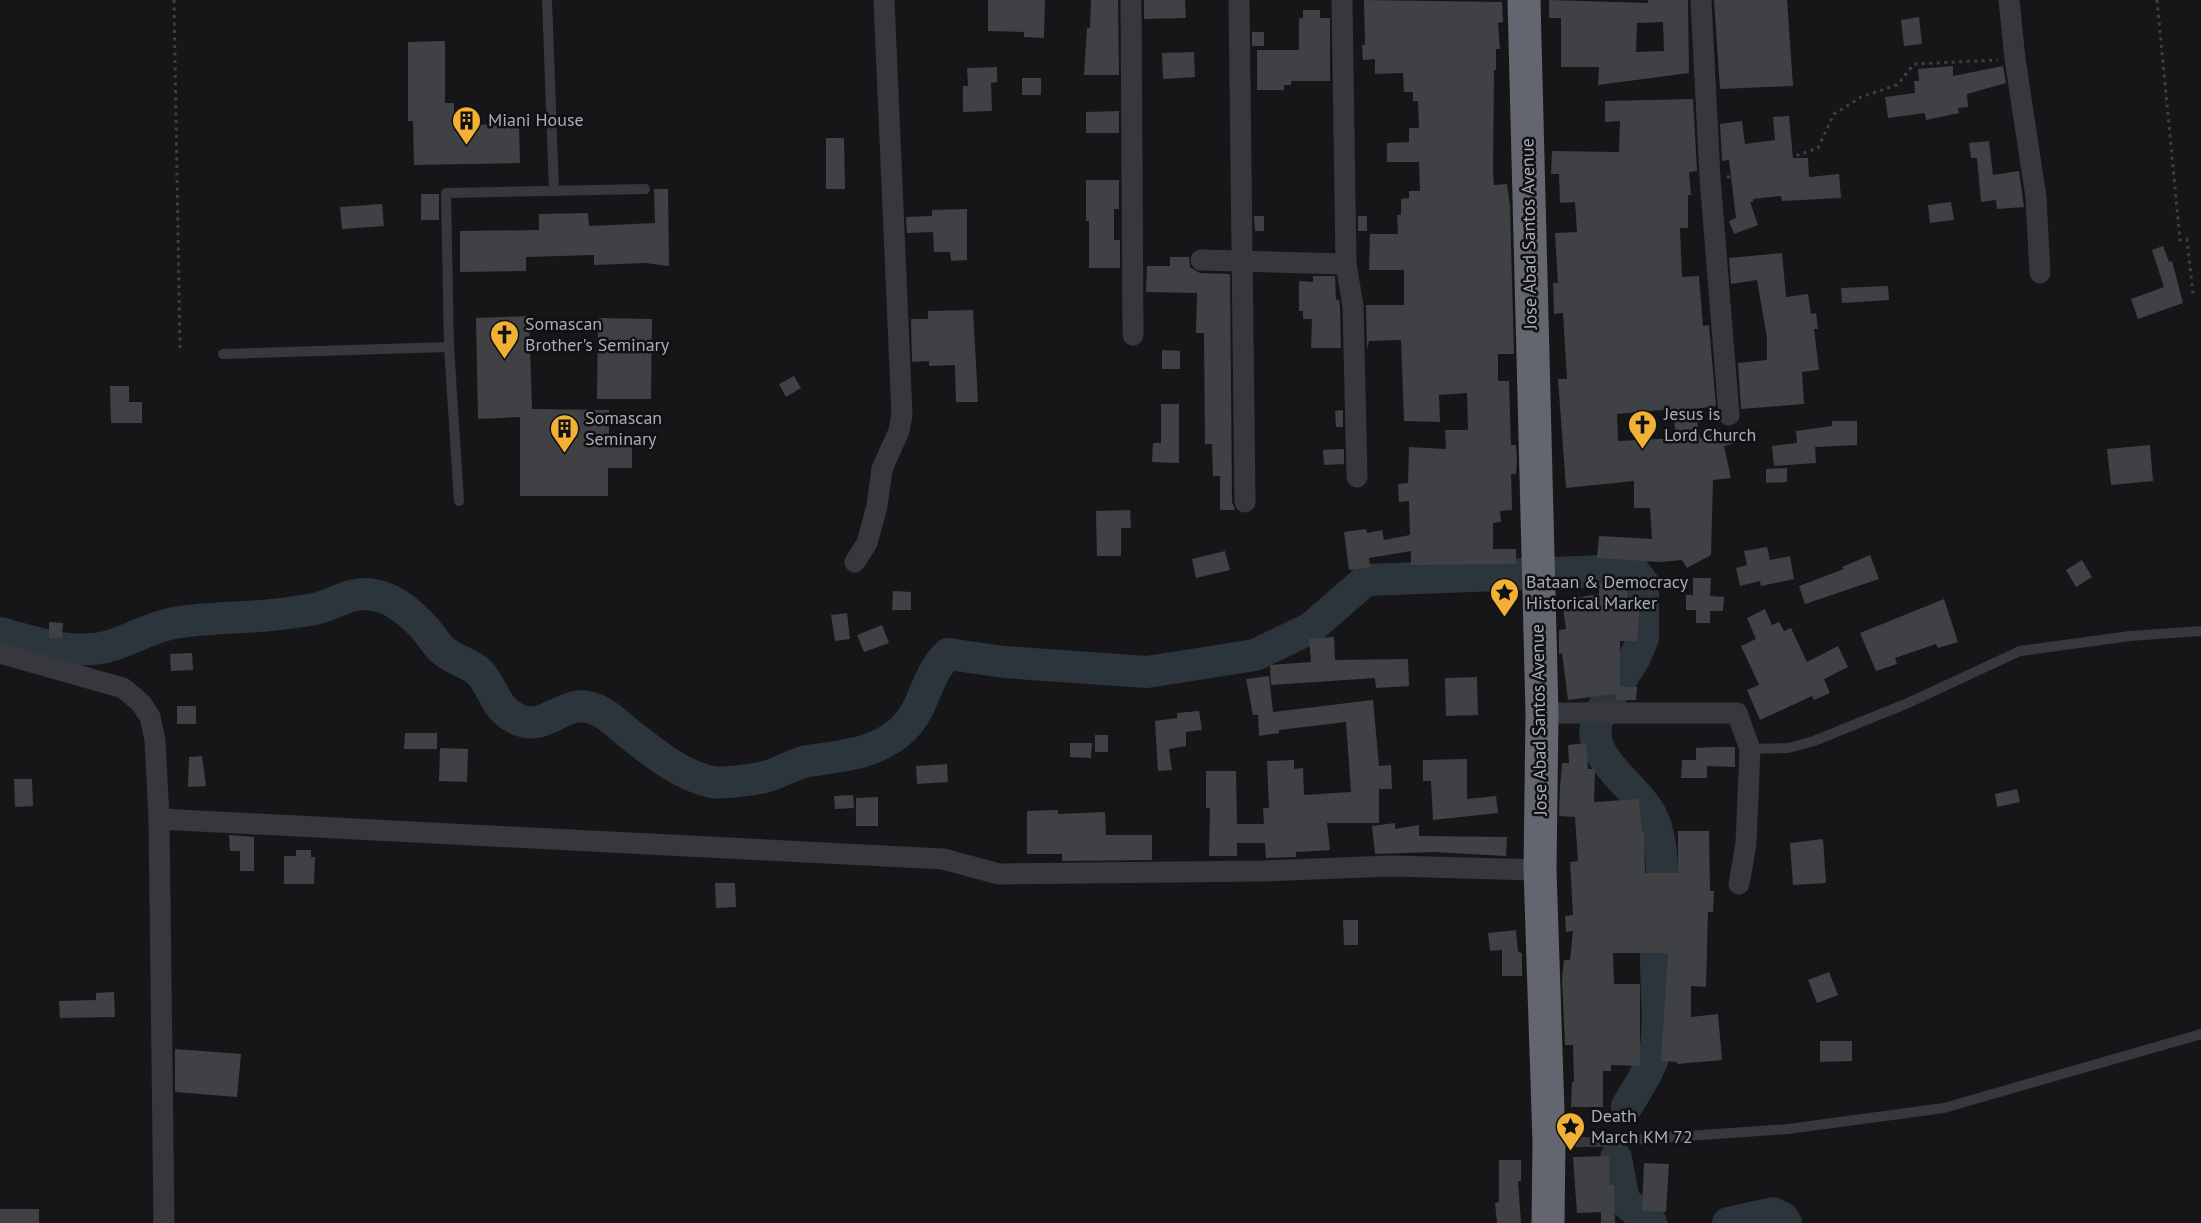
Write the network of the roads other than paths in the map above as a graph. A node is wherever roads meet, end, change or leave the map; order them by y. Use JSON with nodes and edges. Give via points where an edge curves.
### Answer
{"nodes":[{"id":1,"x":547,"y":0,"type":"edge"},
{"id":2,"x":884,"y":0,"type":"edge"},
{"id":3,"x":1131,"y":0,"type":"edge"},
{"id":4,"x":1239,"y":0,"type":"edge"},
{"id":5,"x":1342,"y":0,"type":"edge"},
{"id":6,"x":1524,"y":0,"type":"edge"},
{"id":7,"x":1701,"y":0,"type":"edge"},
{"id":8,"x":2009,"y":0,"type":"edge"},
{"id":9,"x":645,"y":189,"type":"dead end"},
{"id":10,"x":554,"y":191,"type":"junction"},
{"id":11,"x":1202,"y":260,"type":"dead end"},
{"id":12,"x":1243,"y":262,"type":"junction"},
{"id":13,"x":1346,"y":264,"type":"junction"},
{"id":14,"x":2040,"y":273,"type":"dead end"},
{"id":15,"x":1133,"y":335,"type":"dead end"},
{"id":16,"x":449,"y":348,"type":"junction"},
{"id":17,"x":223,"y":354,"type":"dead end"},
{"id":18,"x":1729,"y":416,"type":"dead end"},
{"id":19,"x":1357,"y":477,"type":"dead end"},
{"id":20,"x":459,"y":501,"type":"dead end"},
{"id":21,"x":1245,"y":502,"type":"dead end"},
{"id":22,"x":855,"y":561,"type":"dead end"},
{"id":23,"x":2201,"y":631,"type":"edge"},
{"id":24,"x":0,"y":653,"type":"edge"},
{"id":25,"x":1542,"y":713,"type":"junction"},
{"id":26,"x":1750,"y":749,"type":"junction"},
{"id":27,"x":159,"y":819,"type":"junction"},
{"id":28,"x":1540,"y":870,"type":"junction"},
{"id":29,"x":1740,"y":884,"type":"dead end"},
{"id":30,"x":2201,"y":1034,"type":"edge"},
{"id":31,"x":1549,"y":1142,"type":"junction"},
{"id":32,"x":164,"y":1223,"type":"edge"},
{"id":33,"x":1548,"y":1223,"type":"edge"}],
"edges":[{"from":1,"to":10,"type":"lane"},
{"from":2,"to":22,"type":"street","via":[[902,415],[882,469],[867,543]]},
{"from":3,"to":15,"type":"street"},
{"from":4,"to":12,"type":"street"},
{"from":5,"to":13,"type":"street"},
{"from":6,"to":25,"type":"highway","name":"Jose Abad Santos Avenue"},
{"from":7,"to":18,"type":"street"},
{"from":8,"to":14,"type":"street","via":[[2036,197]]},
{"from":9,"to":10,"type":"lane"},
{"from":10,"to":16,"type":"lane","via":[[446,193]]},
{"from":11,"to":12,"type":"street"},
{"from":12,"to":13,"type":"street"},
{"from":12,"to":21,"type":"street"},
{"from":13,"to":19,"type":"street","via":[[1353,306]]},
{"from":16,"to":17,"type":"lane"},
{"from":16,"to":20,"type":"lane"},
{"from":23,"to":26,"type":"lane","via":[[2020,651],[1814,741],[1788,748]]},
{"from":24,"to":27,"type":"street","via":[[123,688],[141,703],[150,717],[155,740]]},
{"from":25,"to":26,"type":"street","via":[[1737,713]]},
{"from":25,"to":28,"type":"highway","name":"Jose Abad Santos Avenue"},
{"from":26,"to":29,"type":"street","via":[[1746,844]]},
{"from":27,"to":28,"type":"street","via":[[943,859],[999,874],[1391,866]]},
{"from":27,"to":32,"type":"street"},
{"from":28,"to":31,"type":"highway","name":"Jose Abad Santos Avenue"},
{"from":30,"to":31,"type":"lane","via":[[1944,1107],[1788,1129]]},
{"from":31,"to":33,"type":"highway","name":"Jose Abad Santos Avenue"}]}
